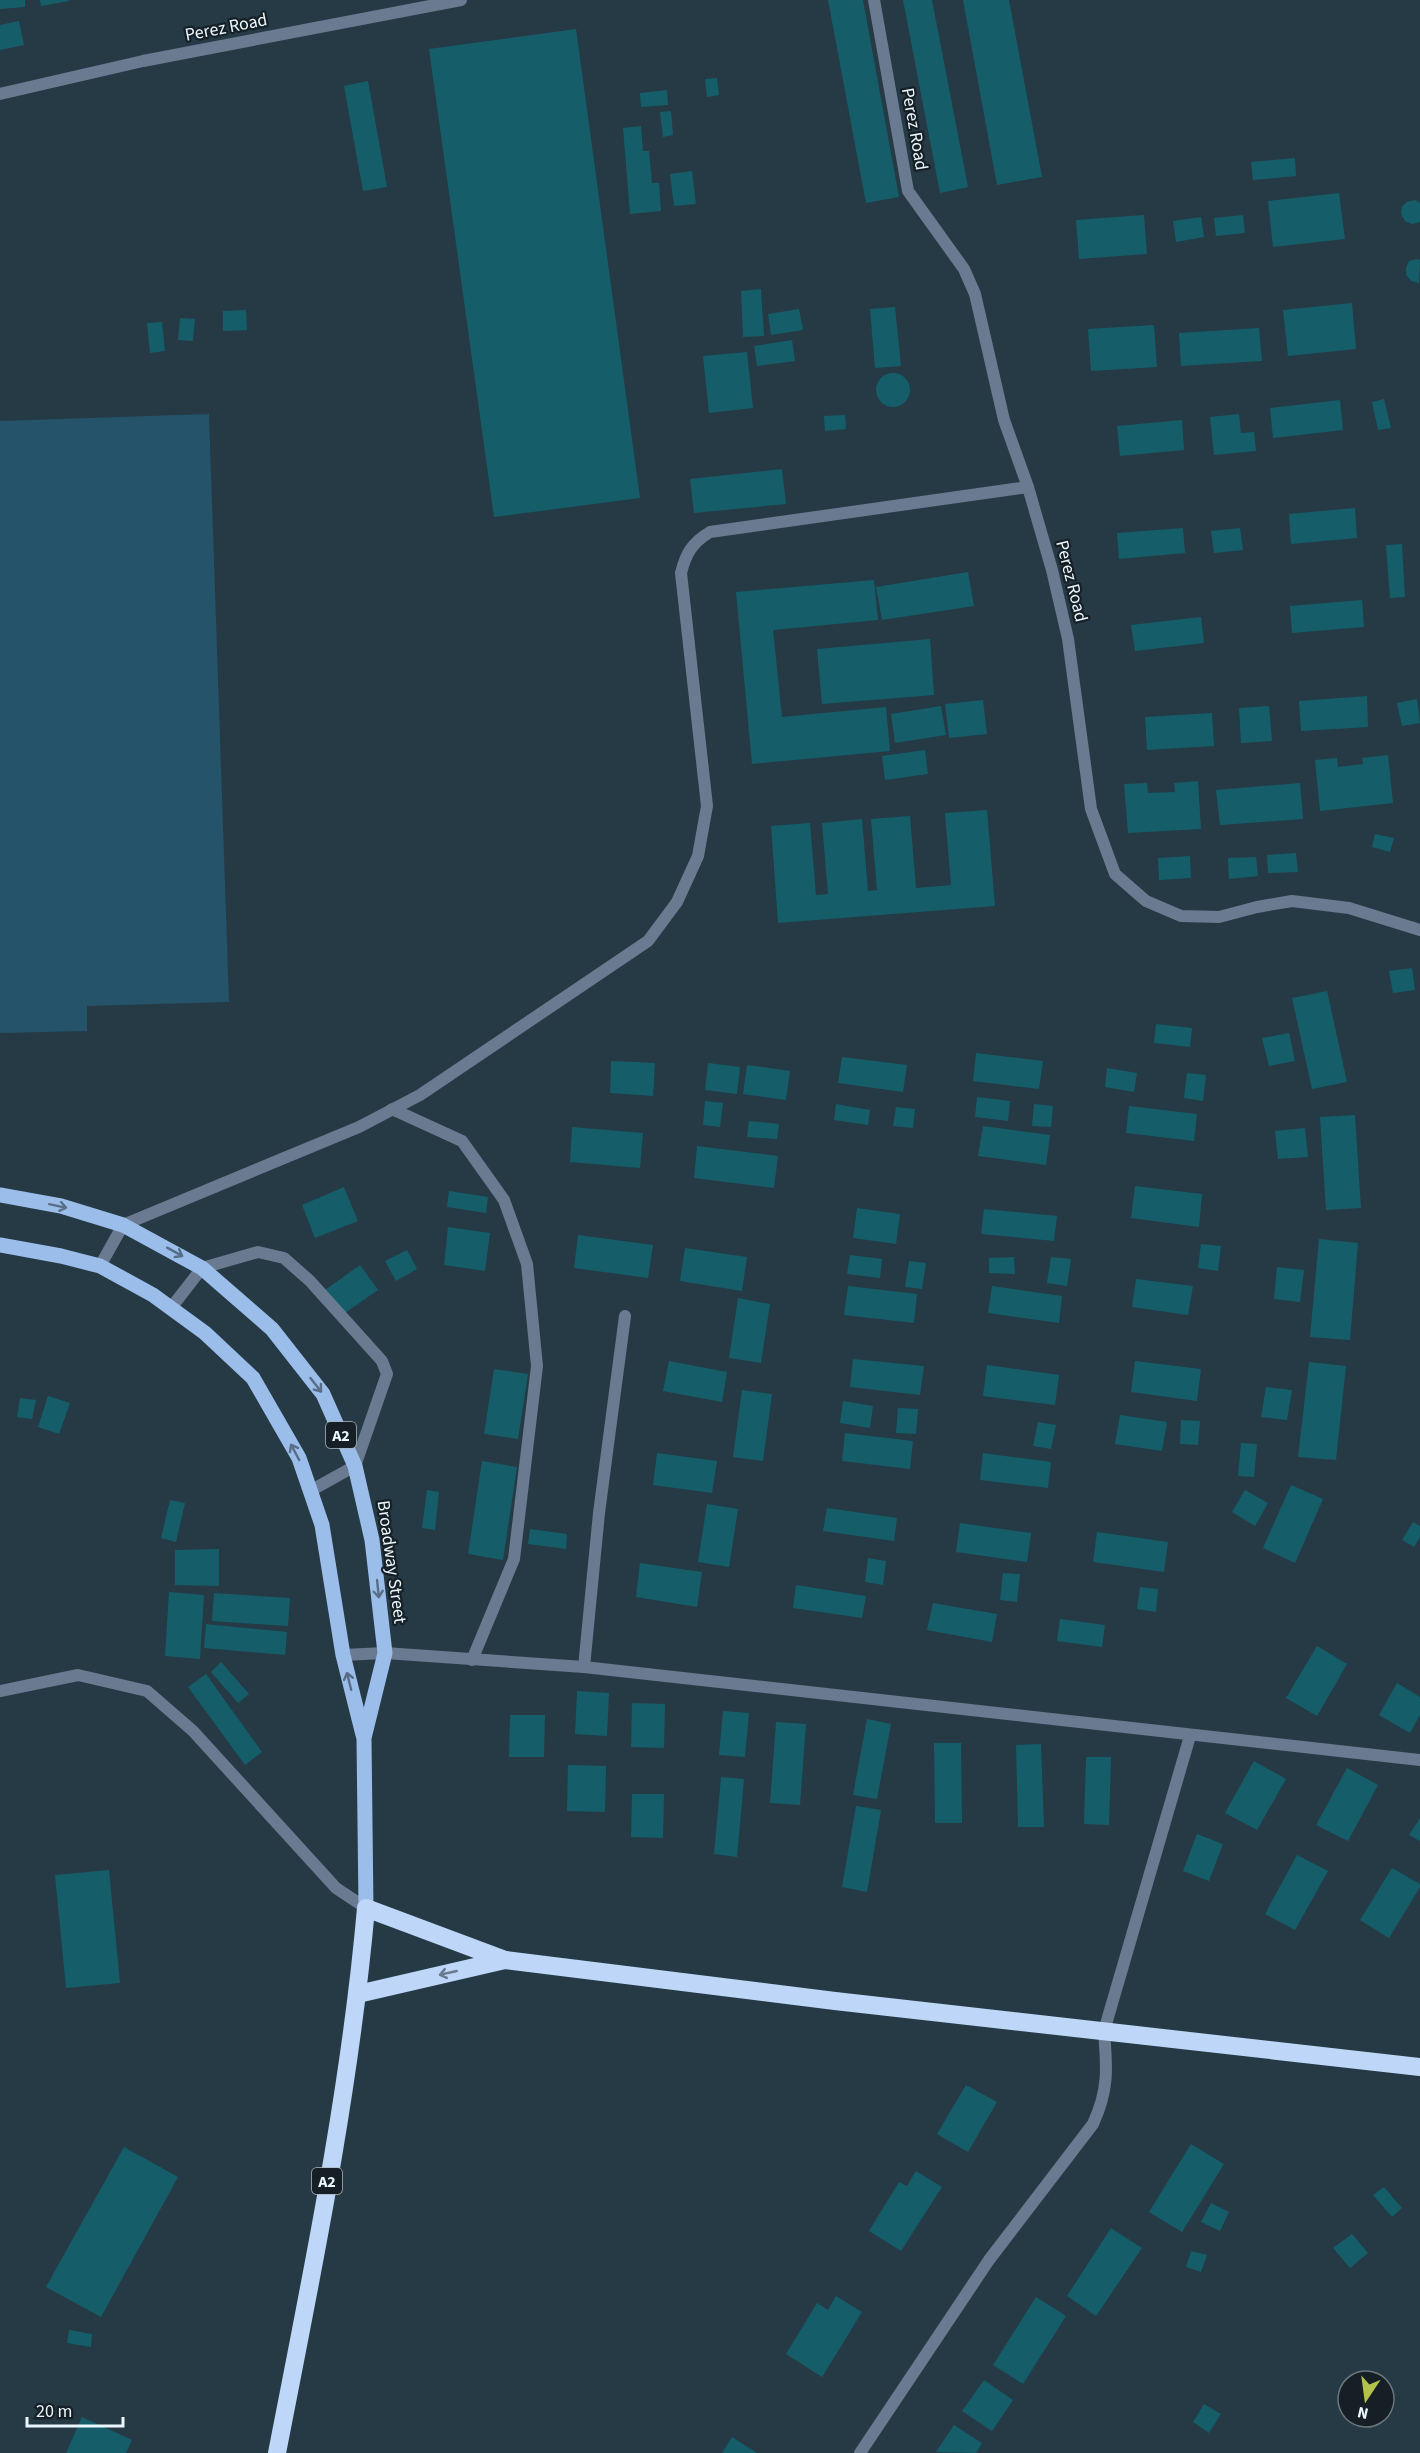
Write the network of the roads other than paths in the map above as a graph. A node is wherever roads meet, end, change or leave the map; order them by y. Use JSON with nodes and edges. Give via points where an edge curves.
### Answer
{"nodes":[{"id":1,"x":461,"y":0,"type":"edge"},
{"id":2,"x":874,"y":0,"type":"edge"},
{"id":3,"x":0,"y":94,"type":"edge"},
{"id":4,"x":1028,"y":487,"type":"junction"},
{"id":5,"x":1420,"y":930,"type":"edge"},
{"id":6,"x":392,"y":1109,"type":"junction"},
{"id":7,"x":0,"y":1195,"type":"edge"},
{"id":8,"x":123,"y":1225,"type":"junction"},
{"id":9,"x":0,"y":1245,"type":"edge"},
{"id":10,"x":100,"y":1266,"type":"junction"},
{"id":11,"x":202,"y":1268,"type":"junction"},
{"id":12,"x":171,"y":1308,"type":"junction"},
{"id":13,"x":625,"y":1316,"type":"dead end"},
{"id":14,"x":355,"y":1466,"type":"junction"},
{"id":15,"x":310,"y":1491,"type":"junction"},
{"id":16,"x":385,"y":1653,"type":"junction"},
{"id":17,"x":343,"y":1655,"type":"junction"},
{"id":18,"x":472,"y":1660,"type":"junction"},
{"id":19,"x":584,"y":1667,"type":"junction"},
{"id":20,"x":0,"y":1691,"type":"edge"},
{"id":21,"x":1190,"y":1736,"type":"junction"},
{"id":22,"x":364,"y":1738,"type":"junction"},
{"id":23,"x":1420,"y":1760,"type":"edge"},
{"id":24,"x":366,"y":1908,"type":"junction"},
{"id":25,"x":505,"y":1960,"type":"junction"},
{"id":26,"x":358,"y":1994,"type":"junction"},
{"id":27,"x":1104,"y":2031,"type":"junction"},
{"id":28,"x":1420,"y":2067,"type":"edge"},
{"id":29,"x":277,"y":2453,"type":"edge"},
{"id":30,"x":860,"y":2453,"type":"edge"}],
"edges":[{"from":1,"to":3,"type":"street","name":"Perez Road","via":[[142,61]]},
{"from":2,"to":4,"type":"street","name":"Perez Road","via":[[908,191],[964,269],[975,294],[1004,420]]},
{"from":4,"to":5,"type":"street","name":"Perez Road","via":[[1068,639],[1091,809],[1115,874],[1146,901],[1181,916],[1219,917],[1292,901],[1349,908]]},
{"from":4,"to":6,"type":"street","via":[[710,532],[698,540],[686,554],[681,573],[707,806],[698,856],[677,902],[648,941],[420,1095]]},
{"from":6,"to":8,"type":"street","via":[[359,1127]]},
{"from":6,"to":18,"type":"street","via":[[462,1141],[504,1200],[527,1264],[537,1366],[514,1559]]},
{"from":7,"to":8,"type":"main road","name":"Broadway Street","number":"A2","one_way":true,"via":[[62,1206]]},
{"from":8,"to":10,"type":"street"},
{"from":8,"to":11,"type":"main road","name":"Broadway Street","number":"A2","one_way":true},
{"from":9,"to":10,"type":"main road","name":"Broadway Street","number":"A2"},
{"from":10,"to":12,"type":"main road","name":"Broadway Street","number":"A2"},
{"from":11,"to":12,"type":"street"},
{"from":11,"to":14,"type":"main road","name":"Broadway Street","number":"A2","one_way":true,"via":[[272,1329],[323,1394]]},
{"from":11,"to":14,"type":"street","via":[[258,1252],[284,1258],[382,1361],[387,1374]]},
{"from":15,"to":12,"type":"main road","name":"Broadway Street","number":"A2","one_way":true,"via":[[298,1458],[253,1378],[205,1333]]},
{"from":13,"to":19,"type":"street"},
{"from":14,"to":15,"type":"street"},
{"from":14,"to":16,"type":"main road","name":"Broadway Street","number":"A2","one_way":true,"via":[[372,1540]]},
{"from":15,"to":17,"type":"main road","name":"Broadway Street","number":"A2","via":[[322,1525]]},
{"from":16,"to":17,"type":"street"},
{"from":16,"to":18,"type":"street"},
{"from":16,"to":22,"type":"main road","name":"Broadway Street","number":"A2"},
{"from":22,"to":17,"type":"main road","name":"Broadway Street","number":"A2","one_way":true},
{"from":18,"to":19,"type":"street"},
{"from":19,"to":21,"type":"street"},
{"from":20,"to":24,"type":"street","via":[[78,1675],[147,1691],[193,1731],[336,1888]]},
{"from":21,"to":23,"type":"street"},
{"from":21,"to":27,"type":"street"},
{"from":22,"to":24,"type":"main road","name":"Broadway Street","number":"A2"},
{"from":24,"to":25,"type":"highway"},
{"from":24,"to":26,"type":"highway","number":"A2"},
{"from":25,"to":26,"type":"highway","one_way":true},
{"from":25,"to":27,"type":"highway"},
{"from":26,"to":29,"type":"highway","number":"A2","via":[[315,2260]]},
{"from":27,"to":28,"type":"highway"},
{"from":27,"to":30,"type":"street","via":[[1107,2077],[1104,2101],[1093,2124],[989,2260]]}]}
